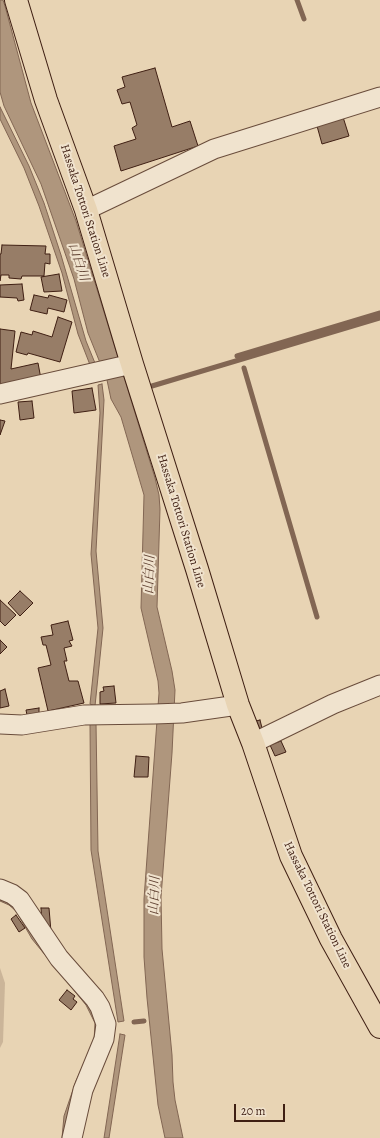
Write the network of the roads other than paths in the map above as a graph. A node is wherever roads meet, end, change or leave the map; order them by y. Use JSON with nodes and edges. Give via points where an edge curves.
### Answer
{"nodes":[{"id":1,"x":16,"y":0,"type":"edge"},
{"id":2,"x":380,"y":97,"type":"edge"},
{"id":3,"x":86,"y":210,"type":"junction"},
{"id":4,"x":132,"y":364,"type":"junction"},
{"id":5,"x":0,"y":394,"type":"edge"},
{"id":6,"x":380,"y":685,"type":"edge"},
{"id":7,"x":238,"y":705,"type":"junction"},
{"id":8,"x":0,"y":724,"type":"edge"},
{"id":9,"x":253,"y":743,"type":"junction"},
{"id":10,"x":0,"y":888,"type":"edge"},
{"id":11,"x":380,"y":1028,"type":"edge"},
{"id":12,"x":72,"y":1138,"type":"edge"}],
"edges":[{"from":1,"to":3,"type":"main road","name":"Hassaka Tottori Station Line","via":[[46,100]]},
{"from":2,"to":3,"type":"street","via":[[214,149]]},
{"from":3,"to":4,"type":"main road","name":"Hassaka Tottori Station Line"},
{"from":4,"to":5,"type":"street"},
{"from":4,"to":7,"type":"main road","name":"Hassaka Tottori Station Line"},
{"from":6,"to":9,"type":"street","via":[[333,704]]},
{"from":7,"to":8,"type":"street","via":[[175,713],[84,715],[22,725]]},
{"from":7,"to":9,"type":"main road","name":"Hassaka Tottori Station Line"},
{"from":9,"to":11,"type":"main road","name":"Hassaka Tottori Station Line","via":[[291,856],[331,939]]},
{"from":10,"to":12,"type":"street","via":[[20,900],[59,958],[95,999],[106,1024],[104,1039],[83,1090]]}]}
